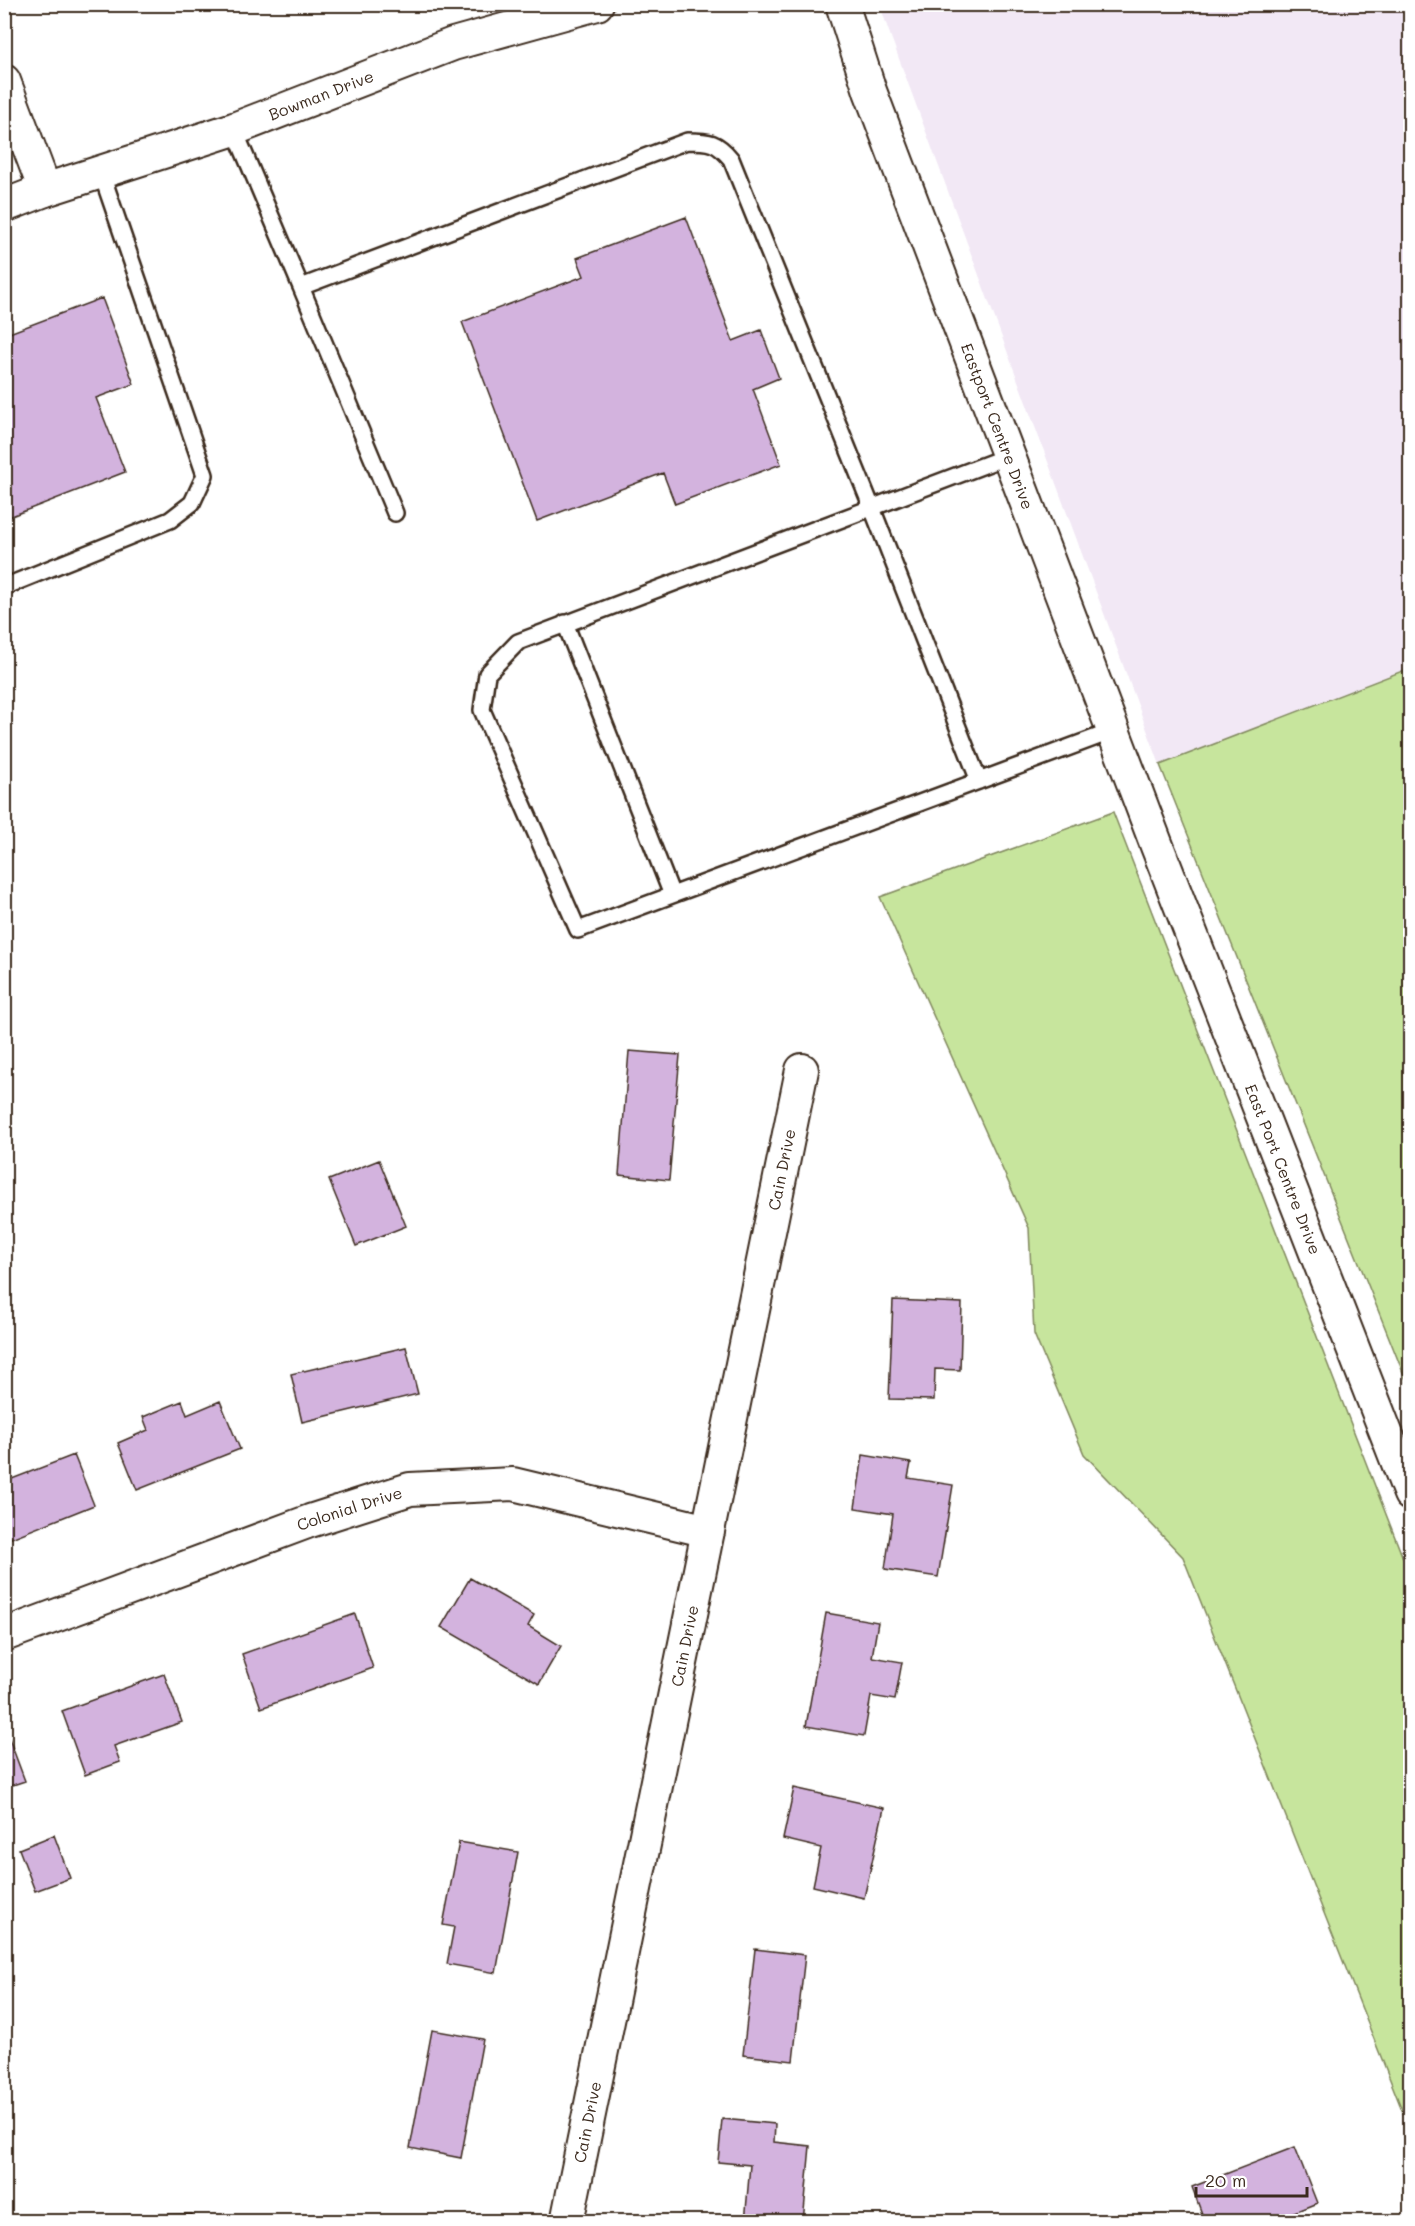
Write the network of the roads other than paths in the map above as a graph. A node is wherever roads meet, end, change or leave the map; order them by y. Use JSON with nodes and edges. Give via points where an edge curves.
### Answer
{"nodes":[{"id":1,"x":597,"y":4,"type":"edge"},
{"id":2,"x":842,"y":4,"type":"edge"},
{"id":3,"x":4,"y":81,"type":"edge"},
{"id":4,"x":234,"y":129,"type":"junction"},
{"id":5,"x":101,"y":172,"type":"junction"},
{"id":6,"x":45,"y":190,"type":"junction"},
{"id":7,"x":4,"y":206,"type":"edge"},
{"id":8,"x":301,"y":287,"type":"junction"},
{"id":9,"x":1008,"y":456,"type":"junction"},
{"id":10,"x":872,"y":508,"type":"junction"},
{"id":11,"x":395,"y":513,"type":"dead end"},
{"id":12,"x":4,"y":587,"type":"edge"},
{"id":13,"x":565,"y":623,"type":"junction"},
{"id":14,"x":1113,"y":731,"type":"junction"},
{"id":15,"x":979,"y":781,"type":"junction"},
{"id":16,"x":1156,"y":846,"type":"joint"},
{"id":17,"x":672,"y":895,"type":"junction"},
{"id":18,"x":802,"y":1070,"type":"dead end"},
{"id":19,"x":1410,"y":1494,"type":"edge"},
{"id":20,"x":708,"y":1531,"type":"junction"},
{"id":21,"x":4,"y":1635,"type":"edge"},
{"id":22,"x":567,"y":2222,"type":"edge"}],
"edges":[{"from":1,"to":4,"type":"street","name":"Bowman Drive","via":[[453,44]]},
{"from":2,"to":9,"type":"street","name":"Eastport Centre Drive","via":[[870,91]]},
{"from":3,"to":6,"type":"street"},
{"from":4,"to":5,"type":"street","name":"Bowman Drive"},
{"from":4,"to":8,"type":"lane"},
{"from":5,"to":6,"type":"street","name":"Bowman Drive"},
{"from":5,"to":12,"type":"lane","via":[[205,475],[192,503],[170,520]]},
{"from":6,"to":7,"type":"street","name":"Bowman Drive"},
{"from":8,"to":10,"type":"lane","via":[[687,141],[720,146],[731,159]]},
{"from":8,"to":11,"type":"lane"},
{"from":9,"to":10,"type":"lane"},
{"from":9,"to":14,"type":"street","name":"Eastport Centre Drive"},
{"from":10,"to":13,"type":"lane"},
{"from":10,"to":15,"type":"lane"},
{"from":13,"to":17,"type":"lane"},
{"from":13,"to":17,"type":"lane","via":[[518,642],[487,674],[482,710],[578,930]]},
{"from":14,"to":15,"type":"lane"},
{"from":14,"to":16,"type":"street","name":"Eastport Centre Drive"},
{"from":15,"to":17,"type":"lane"},
{"from":16,"to":19,"type":"street","name":"East Port Centre Drive"},
{"from":18,"to":20,"type":"street","name":"Cain Drive"},
{"from":20,"to":21,"type":"street","name":"Colonial Drive","via":[[513,1484],[411,1489],[310,1521]]},
{"from":20,"to":22,"type":"street","name":"Cain Drive"}]}
